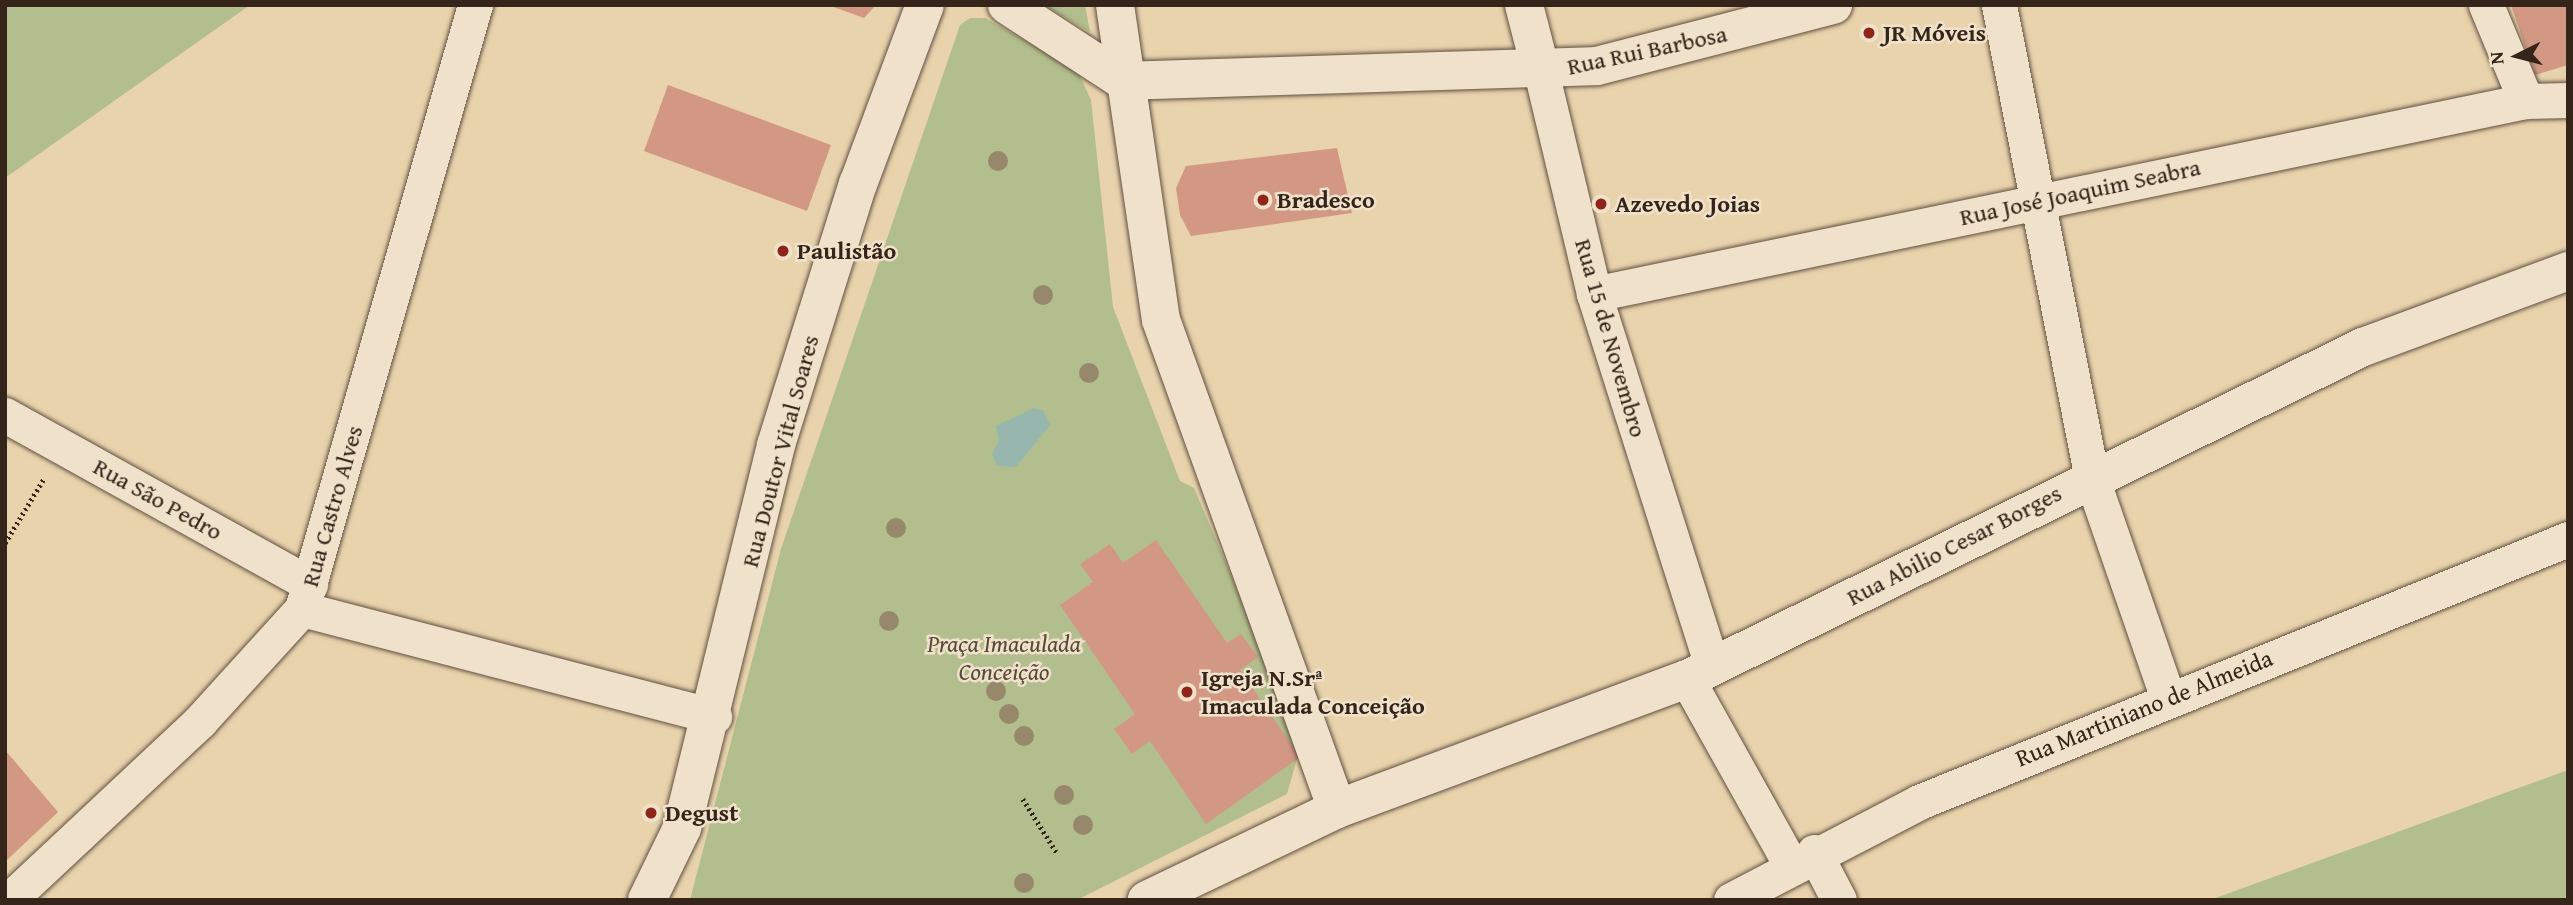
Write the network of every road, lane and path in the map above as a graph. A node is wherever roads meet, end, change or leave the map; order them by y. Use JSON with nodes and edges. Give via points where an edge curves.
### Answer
{"nodes":[{"id":1,"x":475,"y":5,"type":"edge"},
{"id":2,"x":925,"y":5,"type":"edge"},
{"id":3,"x":1007,"y":5,"type":"edge"},
{"id":4,"x":1115,"y":5,"type":"edge"},
{"id":5,"x":1524,"y":5,"type":"edge"},
{"id":6,"x":1833,"y":5,"type":"edge"},
{"id":7,"x":1999,"y":5,"type":"edge"},
{"id":8,"x":2486,"y":5,"type":"edge"},
{"id":9,"x":1541,"y":71,"type":"junction"},
{"id":10,"x":1124,"y":81,"type":"junction"},
{"id":11,"x":2568,"y":100,"type":"edge"},
{"id":12,"x":2526,"y":101,"type":"junction"},
{"id":13,"x":2038,"y":200,"type":"junction"},
{"id":14,"x":2568,"y":271,"type":"edge"},
{"id":15,"x":1594,"y":294,"type":"junction"},
{"id":16,"x":5,"y":415,"type":"edge"},
{"id":17,"x":50,"y":468,"type":"dead end"},
{"id":18,"x":2091,"y":476,"type":"junction"},
{"id":19,"x":2568,"y":540,"type":"edge"},
{"id":20,"x":5,"y":544,"type":"edge"},
{"id":21,"x":306,"y":596,"type":"junction"},
{"id":22,"x":1700,"y":673,"type":"junction"},
{"id":23,"x":2167,"y":696,"type":"junction"},
{"id":24,"x":714,"y":716,"type":"junction"},
{"id":25,"x":1023,"y":799,"type":"dead end"},
{"id":26,"x":1337,"y":808,"type":"junction"},
{"id":27,"x":1057,"y":853,"type":"dead end"},
{"id":28,"x":1802,"y":858,"type":"junction"},
{"id":29,"x":9,"y":900,"type":"edge"},
{"id":30,"x":647,"y":900,"type":"edge"},
{"id":31,"x":1147,"y":900,"type":"edge"},
{"id":32,"x":1731,"y":900,"type":"edge"},
{"id":33,"x":1839,"y":900,"type":"edge"}],
"edges":[{"from":1,"to":21,"type":"street","name":"Rua Castro Alves"},
{"from":2,"to":24,"type":"main road","name":"Rua Doutor Vital Soares","via":[[858,184],[776,446]]},
{"from":3,"to":10,"type":"main road"},
{"from":4,"to":10,"type":"main road"},
{"from":5,"to":9,"type":"main road","name":"Rua 15 de Novembro"},
{"from":6,"to":9,"type":"main road","name":"Rua Rui Barbosa","via":[[1597,66]]},
{"from":7,"to":13,"type":"street"},
{"from":8,"to":12,"type":"street"},
{"from":9,"to":10,"type":"main road","name":"Rua Rui Barbosa"},
{"from":9,"to":15,"type":"street","name":"Rua 15 de Novembro"},
{"from":10,"to":26,"type":"main road","via":[[1161,320]]},
{"from":11,"to":12,"type":"street","name":"Rua José Joaquim Seabra"},
{"from":12,"to":13,"type":"street","name":"Rua José Joaquim Seabra"},
{"from":13,"to":15,"type":"street","name":"Rua José Joaquim Seabra"},
{"from":13,"to":18,"type":"street"},
{"from":14,"to":18,"type":"main road","name":"Rua Abilio Cesar Borges","via":[[2363,347]]},
{"from":15,"to":22,"type":"street","name":"Rua 15 de Novembro"},
{"from":16,"to":21,"type":"street","name":"Rua São Pedro"},
{"from":17,"to":20,"type":"path"},
{"from":18,"to":22,"type":"main road","name":"Rua Abilio Cesar Borges"},
{"from":18,"to":23,"type":"street"},
{"from":19,"to":23,"type":"street","name":"Rua Martiniano de Almeida"},
{"from":21,"to":24,"type":"street","name":"Rua São Pedro"},
{"from":21,"to":29,"type":"street","name":"Rua Castro Alves","via":[[200,721]]},
{"from":22,"to":26,"type":"main road","name":"Rua Abilio Cesar Borges"},
{"from":22,"to":28,"type":"street","name":"Rua 15 de Novembro"},
{"from":23,"to":28,"type":"street","name":"Rua Martiniano de Almeida"},
{"from":24,"to":30,"type":"main road","name":"Rua Doutor Vital Soares","via":[[682,828]]},
{"from":25,"to":27,"type":"path"},
{"from":26,"to":31,"type":"main road","name":"Rua Abilio Cesar Borges"},
{"from":28,"to":32,"type":"street","name":"Rua Martiniano de Almeida"},
{"from":28,"to":33,"type":"street","name":"Rua 15 de Novembro"}]}
